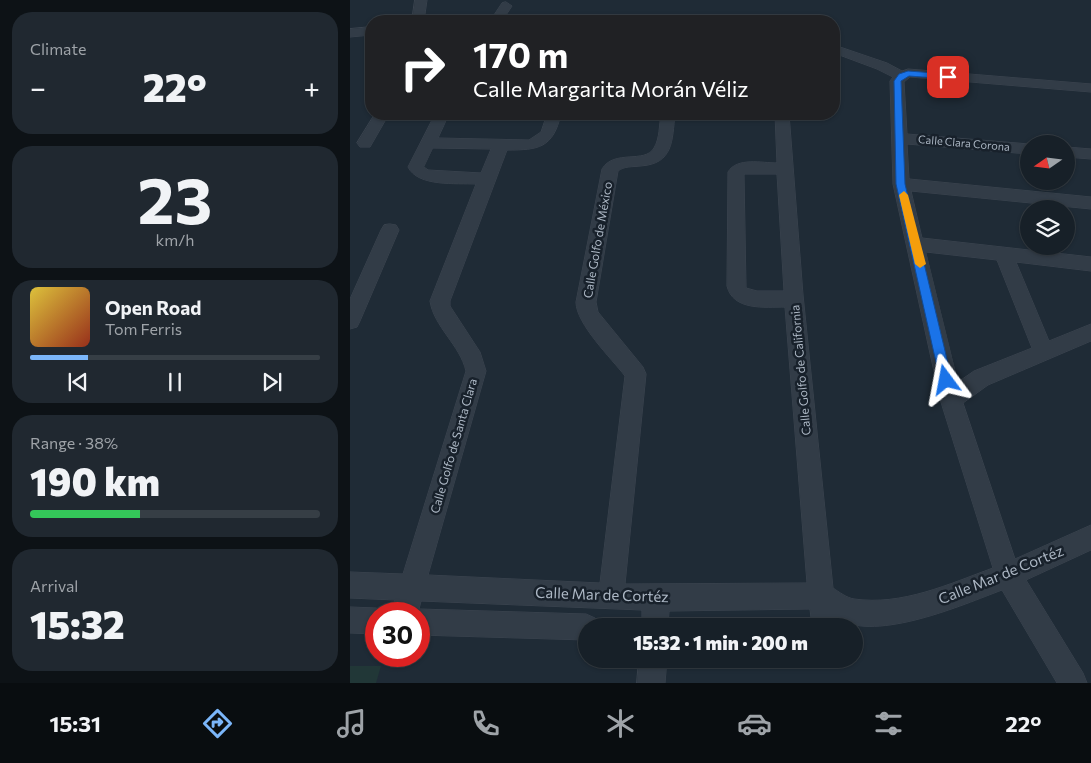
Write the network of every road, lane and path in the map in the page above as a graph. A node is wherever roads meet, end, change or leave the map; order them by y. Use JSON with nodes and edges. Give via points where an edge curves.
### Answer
{"nodes":[{"id":1,"x":421,"y":0,"type":"edge"},
{"id":2,"x":506,"y":6,"type":"dead end"},
{"id":3,"x":419,"y":15,"type":"edge"},
{"id":4,"x":500,"y":15,"type":"edge"},
{"id":5,"x":365,"y":32,"type":"edge"},
{"id":6,"x":350,"y":33,"type":"edge"},
{"id":7,"x":840,"y":51,"type":"edge"},
{"id":8,"x":902,"y":76,"type":"junction"},
{"id":9,"x":1091,"y":88,"type":"edge"},
{"id":10,"x":378,"y":120,"type":"edge"},
{"id":11,"x":439,"y":120,"type":"edge"},
{"id":12,"x":552,"y":120,"type":"edge"},
{"id":13,"x":667,"y":120,"type":"edge"},
{"id":14,"x":782,"y":120,"type":"edge"},
{"id":15,"x":899,"y":138,"type":"junction"},
{"id":16,"x":365,"y":143,"type":"dead end"},
{"id":17,"x":428,"y":143,"type":"junction"},
{"id":18,"x":501,"y":145,"type":"junction"},
{"id":19,"x":1020,"y":148,"type":"edge"},
{"id":20,"x":1075,"y":153,"type":"edge"},
{"id":21,"x":1091,"y":154,"type":"edge"},
{"id":22,"x":784,"y":169,"type":"junction"},
{"id":23,"x":486,"y":178,"type":"junction"},
{"id":24,"x":901,"y":184,"type":"junction"},
{"id":25,"x":1091,"y":203,"type":"edge"},
{"id":26,"x":390,"y":230,"type":"dead end"},
{"id":27,"x":916,"y":244,"type":"junction"},
{"id":28,"x":1004,"y":254,"type":"junction"},
{"id":29,"x":1091,"y":264,"type":"edge"},
{"id":30,"x":795,"y":299,"type":"junction"},
{"id":31,"x":351,"y":317,"type":"edge"},
{"id":32,"x":1091,"y":332,"type":"edge"},
{"id":33,"x":1042,"y":352,"type":"junction"},
{"id":34,"x":951,"y":399,"type":"junction"},
{"id":35,"x":1091,"y":537,"type":"edge"},
{"id":36,"x":1008,"y":575,"type":"junction"},
{"id":37,"x":350,"y":585,"type":"edge"},
{"id":38,"x":412,"y":587,"type":"junction"},
{"id":39,"x":821,"y":596,"type":"junction"},
{"id":40,"x":611,"y":597,"type":"junction"},
{"id":41,"x":656,"y":598,"type":"junction"},
{"id":42,"x":408,"y":602,"type":"edge"},
{"id":43,"x":850,"y":612,"type":"junction"},
{"id":44,"x":655,"y":618,"type":"edge"},
{"id":45,"x":825,"y":618,"type":"edge"},
{"id":46,"x":840,"y":618,"type":"edge"},
{"id":47,"x":350,"y":620,"type":"edge"},
{"id":48,"x":365,"y":621,"type":"edge"},
{"id":49,"x":430,"y":622,"type":"edge"},
{"id":50,"x":578,"y":627,"type":"edge"},
{"id":51,"x":652,"y":668,"type":"edge"},
{"id":52,"x":651,"y":683,"type":"edge"},
{"id":53,"x":1073,"y":683,"type":"edge"}],
"edges":[{"from":1,"to":3,"type":"street"},
{"from":2,"to":4,"type":"street"},
{"from":5,"to":6,"type":"street"},
{"from":7,"to":8,"type":"street"},
{"from":8,"to":9,"type":"street","via":[[908,73]]},
{"from":8,"to":15,"type":"street","via":[[898,81]]},
{"from":10,"to":16,"type":"street"},
{"from":11,"to":17,"type":"street"},
{"from":12,"to":18,"type":"street","via":[[549,134],[543,140],[530,145]]},
{"from":13,"to":40,"type":"street","name":"Calle Golfo de México","via":[[663,148],[658,155],[652,160],[618,163],[610,169],[586,302],[591,318],[636,374]]},
{"from":14,"to":22,"type":"street","name":"Calle Golfo de California"},
{"from":15,"to":19,"type":"street","name":"Calle Clara Corona"},
{"from":15,"to":24,"type":"street"},
{"from":17,"to":18,"type":"street"},
{"from":17,"to":23,"type":"street","via":[[416,166],[418,171]]},
{"from":18,"to":23,"type":"street","name":"Calle Golfo de Santa Clara"},
{"from":20,"to":21,"type":"street"},
{"from":22,"to":30,"type":"street","name":"Calle Golfo de California"},
{"from":22,"to":30,"type":"street","via":[[742,168],[736,172],[736,282],[737,290],[748,298]]},
{"from":23,"to":38,"type":"street","name":"Calle Golfo de Santa Clara","via":[[440,301],[441,308],[473,358],[476,371]]},
{"from":24,"to":25,"type":"street"},
{"from":24,"to":27,"type":"street"},
{"from":26,"to":31,"type":"street"},
{"from":27,"to":28,"type":"street"},
{"from":27,"to":34,"type":"street"},
{"from":28,"to":29,"type":"street"},
{"from":28,"to":33,"type":"street"},
{"from":30,"to":39,"type":"street","name":"Calle Golfo de California"},
{"from":32,"to":33,"type":"street"},
{"from":33,"to":34,"type":"street","via":[[982,378]]},
{"from":34,"to":36,"type":"street"},
{"from":35,"to":36,"type":"street","name":"Calle Mar de Cortéz"},
{"from":36,"to":43,"type":"street","name":"Calle Mar de Cortéz","via":[[905,610]]},
{"from":36,"to":53,"type":"street"},
{"from":37,"to":38,"type":"street","name":"Calle Mar de Cortéz"},
{"from":38,"to":40,"type":"street","name":"Calle Mar de Cortéz"},
{"from":38,"to":42,"type":"street","name":"Calle Golfo de Santa Clara"},
{"from":39,"to":41,"type":"street","name":"Calle Mar de Cortéz"},
{"from":39,"to":43,"type":"street","name":"Calle Mar de Cortéz"},
{"from":39,"to":45,"type":"street","name":"Calle Golfo de California"},
{"from":40,"to":41,"type":"street","name":"Calle Mar de Cortéz"},
{"from":41,"to":44,"type":"street"},
{"from":43,"to":46,"type":"street"},
{"from":47,"to":48,"type":"street"},
{"from":49,"to":50,"type":"street"},
{"from":51,"to":52,"type":"street"}]}
